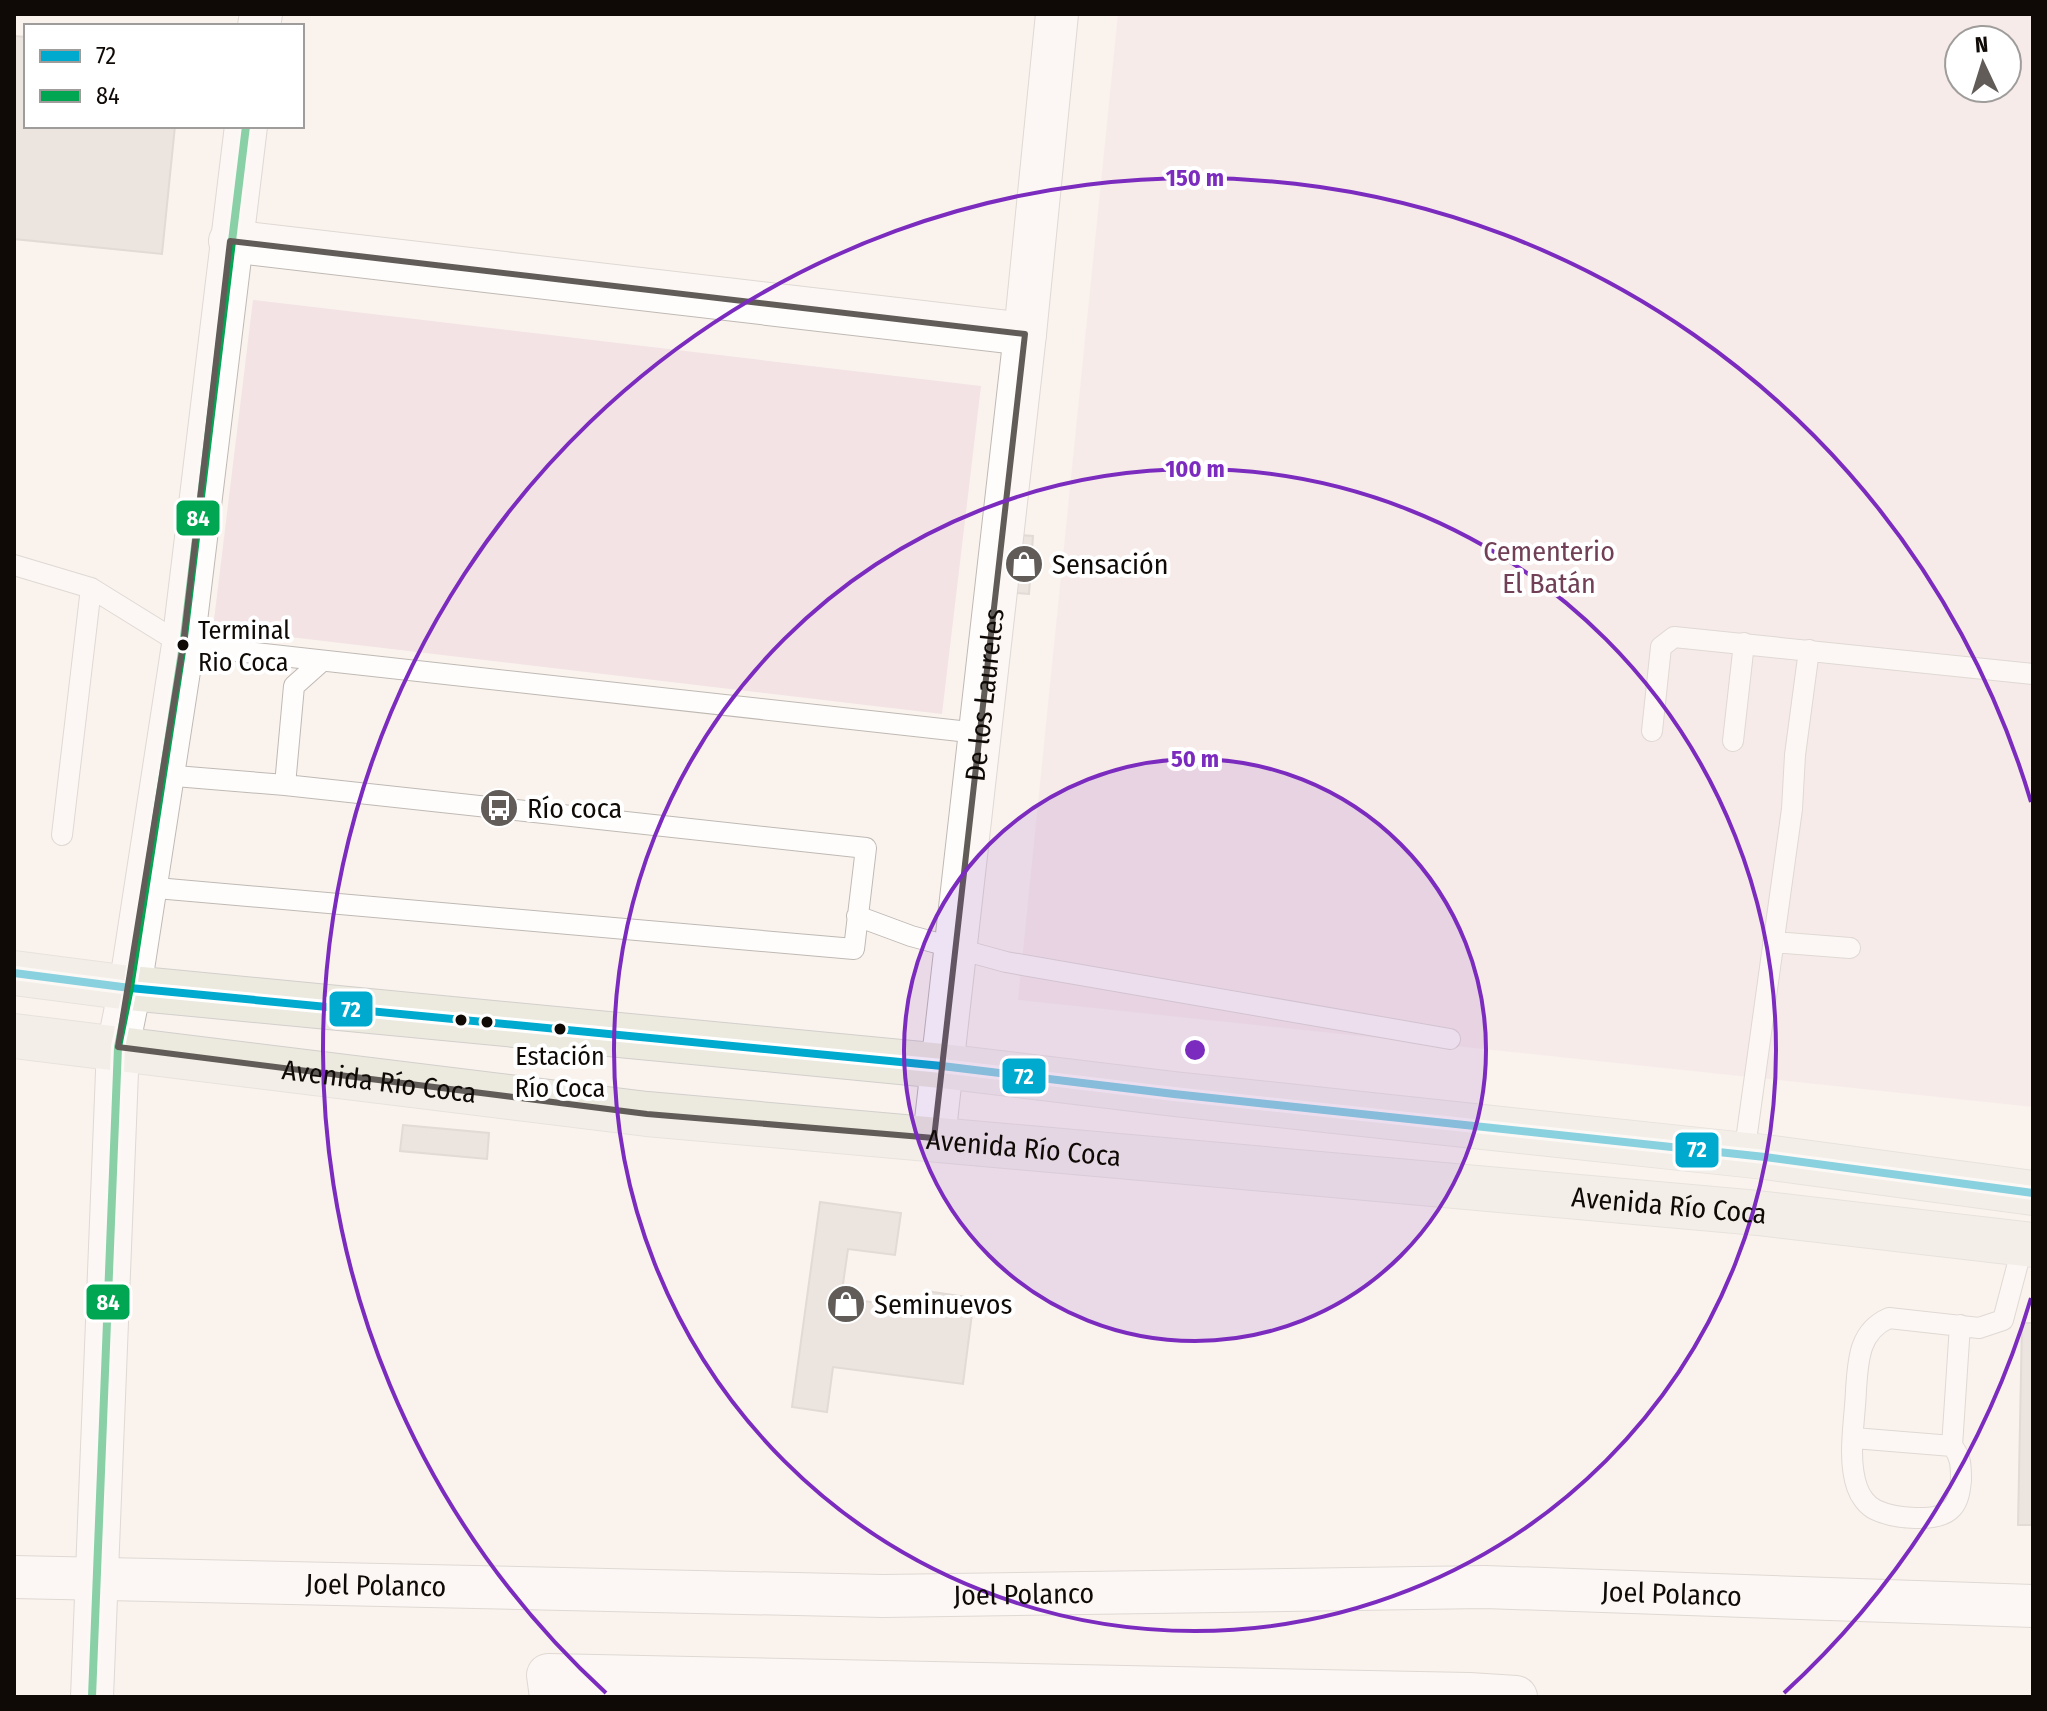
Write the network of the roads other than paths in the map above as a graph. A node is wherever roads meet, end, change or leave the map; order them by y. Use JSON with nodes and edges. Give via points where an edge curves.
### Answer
{"nodes":[{"id":1,"x":1057,"y":14,"type":"edge"},
{"id":2,"x":246,"y":128,"type":"edge"},
{"id":3,"x":230,"y":241,"type":"junction"},
{"id":4,"x":1025,"y":334,"type":"junction"},
{"id":5,"x":14,"y":565,"type":"edge"},
{"id":6,"x":91,"y":588,"type":"junction"},
{"id":7,"x":1744,"y":643,"type":"junction"},
{"id":8,"x":183,"y":645,"type":"junction"},
{"id":9,"x":1809,"y":650,"type":"junction"},
{"id":10,"x":322,"y":661,"type":"junction"},
{"id":11,"x":2033,"y":674,"type":"edge"},
{"id":12,"x":1652,"y":731,"type":"dead end"},
{"id":13,"x":978,"y":733,"type":"junction"},
{"id":14,"x":1733,"y":741,"type":"dead end"},
{"id":15,"x":163,"y":775,"type":"junction"},
{"id":16,"x":285,"y":785,"type":"junction"},
{"id":17,"x":62,"y":835,"type":"dead end"},
{"id":18,"x":145,"y":887,"type":"junction"},
{"id":19,"x":857,"y":916,"type":"junction"},
{"id":20,"x":1773,"y":942,"type":"junction"},
{"id":21,"x":1850,"y":948,"type":"dead end"},
{"id":22,"x":955,"y":949,"type":"junction"},
{"id":23,"x":14,"y":973,"type":"edge"},
{"id":24,"x":130,"y":988,"type":"junction"},
{"id":25,"x":14,"y":1036,"type":"edge"},
{"id":26,"x":1450,"y":1039,"type":"dead end"},
{"id":27,"x":118,"y":1047,"type":"junction"},
{"id":28,"x":942,"y":1066,"type":"junction"},
{"id":29,"x":934,"y":1138,"type":"junction"},
{"id":30,"x":1755,"y":1156,"type":"junction"},
{"id":31,"x":2033,"y":1163,"type":"edge"},
{"id":32,"x":2033,"y":1193,"type":"edge"},
{"id":33,"x":2028,"y":1245,"type":"edge"},
{"id":34,"x":1960,"y":1325,"type":"junction"},
{"id":35,"x":1854,"y":1438,"type":"junction"},
{"id":36,"x":1952,"y":1446,"type":"junction"},
{"id":37,"x":14,"y":1577,"type":"edge"},
{"id":38,"x":96,"y":1579,"type":"junction"},
{"id":39,"x":2033,"y":1606,"type":"edge"},
{"id":40,"x":92,"y":1697,"type":"edge"},
{"id":41,"x":551,"y":1697,"type":"edge"},
{"id":42,"x":1516,"y":1697,"type":"edge"}],
"edges":[{"from":1,"to":4,"type":"street","name":"De los Laureles"},
{"from":2,"to":3,"type":"street"},
{"from":3,"to":4,"type":"street"},
{"from":3,"to":8,"type":"street"},
{"from":4,"to":13,"type":"street","name":"De los Laureles"},
{"from":5,"to":6,"type":"lane"},
{"from":6,"to":8,"type":"lane"},
{"from":6,"to":17,"type":"lane"},
{"from":7,"to":9,"type":"lane"},
{"from":7,"to":12,"type":"lane","via":[[1674,637],[1667,641],[1661,647]]},
{"from":7,"to":14,"type":"lane"},
{"from":8,"to":10,"type":"lane"},
{"from":8,"to":15,"type":"street"},
{"from":9,"to":11,"type":"lane"},
{"from":9,"to":20,"type":"lane"},
{"from":10,"to":13,"type":"lane"},
{"from":10,"to":16,"type":"lane","via":[[294,686]]},
{"from":13,"to":22,"type":"street","name":"De los Laureles"},
{"from":15,"to":16,"type":"lane"},
{"from":15,"to":18,"type":"street"},
{"from":16,"to":19,"type":"lane","via":[[866,848]]},
{"from":18,"to":19,"type":"lane","via":[[854,949]]},
{"from":18,"to":24,"type":"street"},
{"from":19,"to":22,"type":"lane"},
{"from":20,"to":21,"type":"lane"},
{"from":20,"to":30,"type":"lane"},
{"from":22,"to":26,"type":"lane"},
{"from":22,"to":28,"type":"street","name":"De los Laureles"},
{"from":23,"to":24,"type":"main road","name":"Avenida Río Coca"},
{"from":24,"to":27,"type":"street"},
{"from":24,"to":28,"type":"main road","name":"Avenida Río Coca"},
{"from":25,"to":27,"type":"main road","name":"Avenida Río Coca"},
{"from":27,"to":29,"type":"main road","name":"Avenida Río Coca","via":[[647,1114]]},
{"from":27,"to":38,"type":"street"},
{"from":28,"to":29,"type":"street","name":"De los Laureles"},
{"from":28,"to":30,"type":"main road","name":"Avenida Río Coca"},
{"from":29,"to":33,"type":"main road","name":"Avenida Río Coca","via":[[1758,1213]]},
{"from":30,"to":31,"type":"main road","via":[[1825,1140]]},
{"from":30,"to":32,"type":"main road","name":"Avenida Río Coca"},
{"from":33,"to":34,"type":"lane","via":[[2003,1320],[1979,1328]]},
{"from":34,"to":35,"type":"lane","via":[[1889,1318],[1877,1323],[1864,1338],[1857,1364]]},
{"from":34,"to":36,"type":"lane"},
{"from":35,"to":36,"type":"lane"},
{"from":35,"to":36,"type":"lane","via":[[1852,1468],[1860,1495],[1876,1510],[1903,1517],[1944,1515],[1953,1507],[1961,1465]]},
{"from":37,"to":38,"type":"street","name":"Joel Polanco"},
{"from":38,"to":39,"type":"street","name":"Joel Polanco","via":[[883,1596],[1485,1587]]},
{"from":38,"to":40,"type":"street"},
{"from":41,"to":42,"type":"street","via":[[548,1675]]}]}
